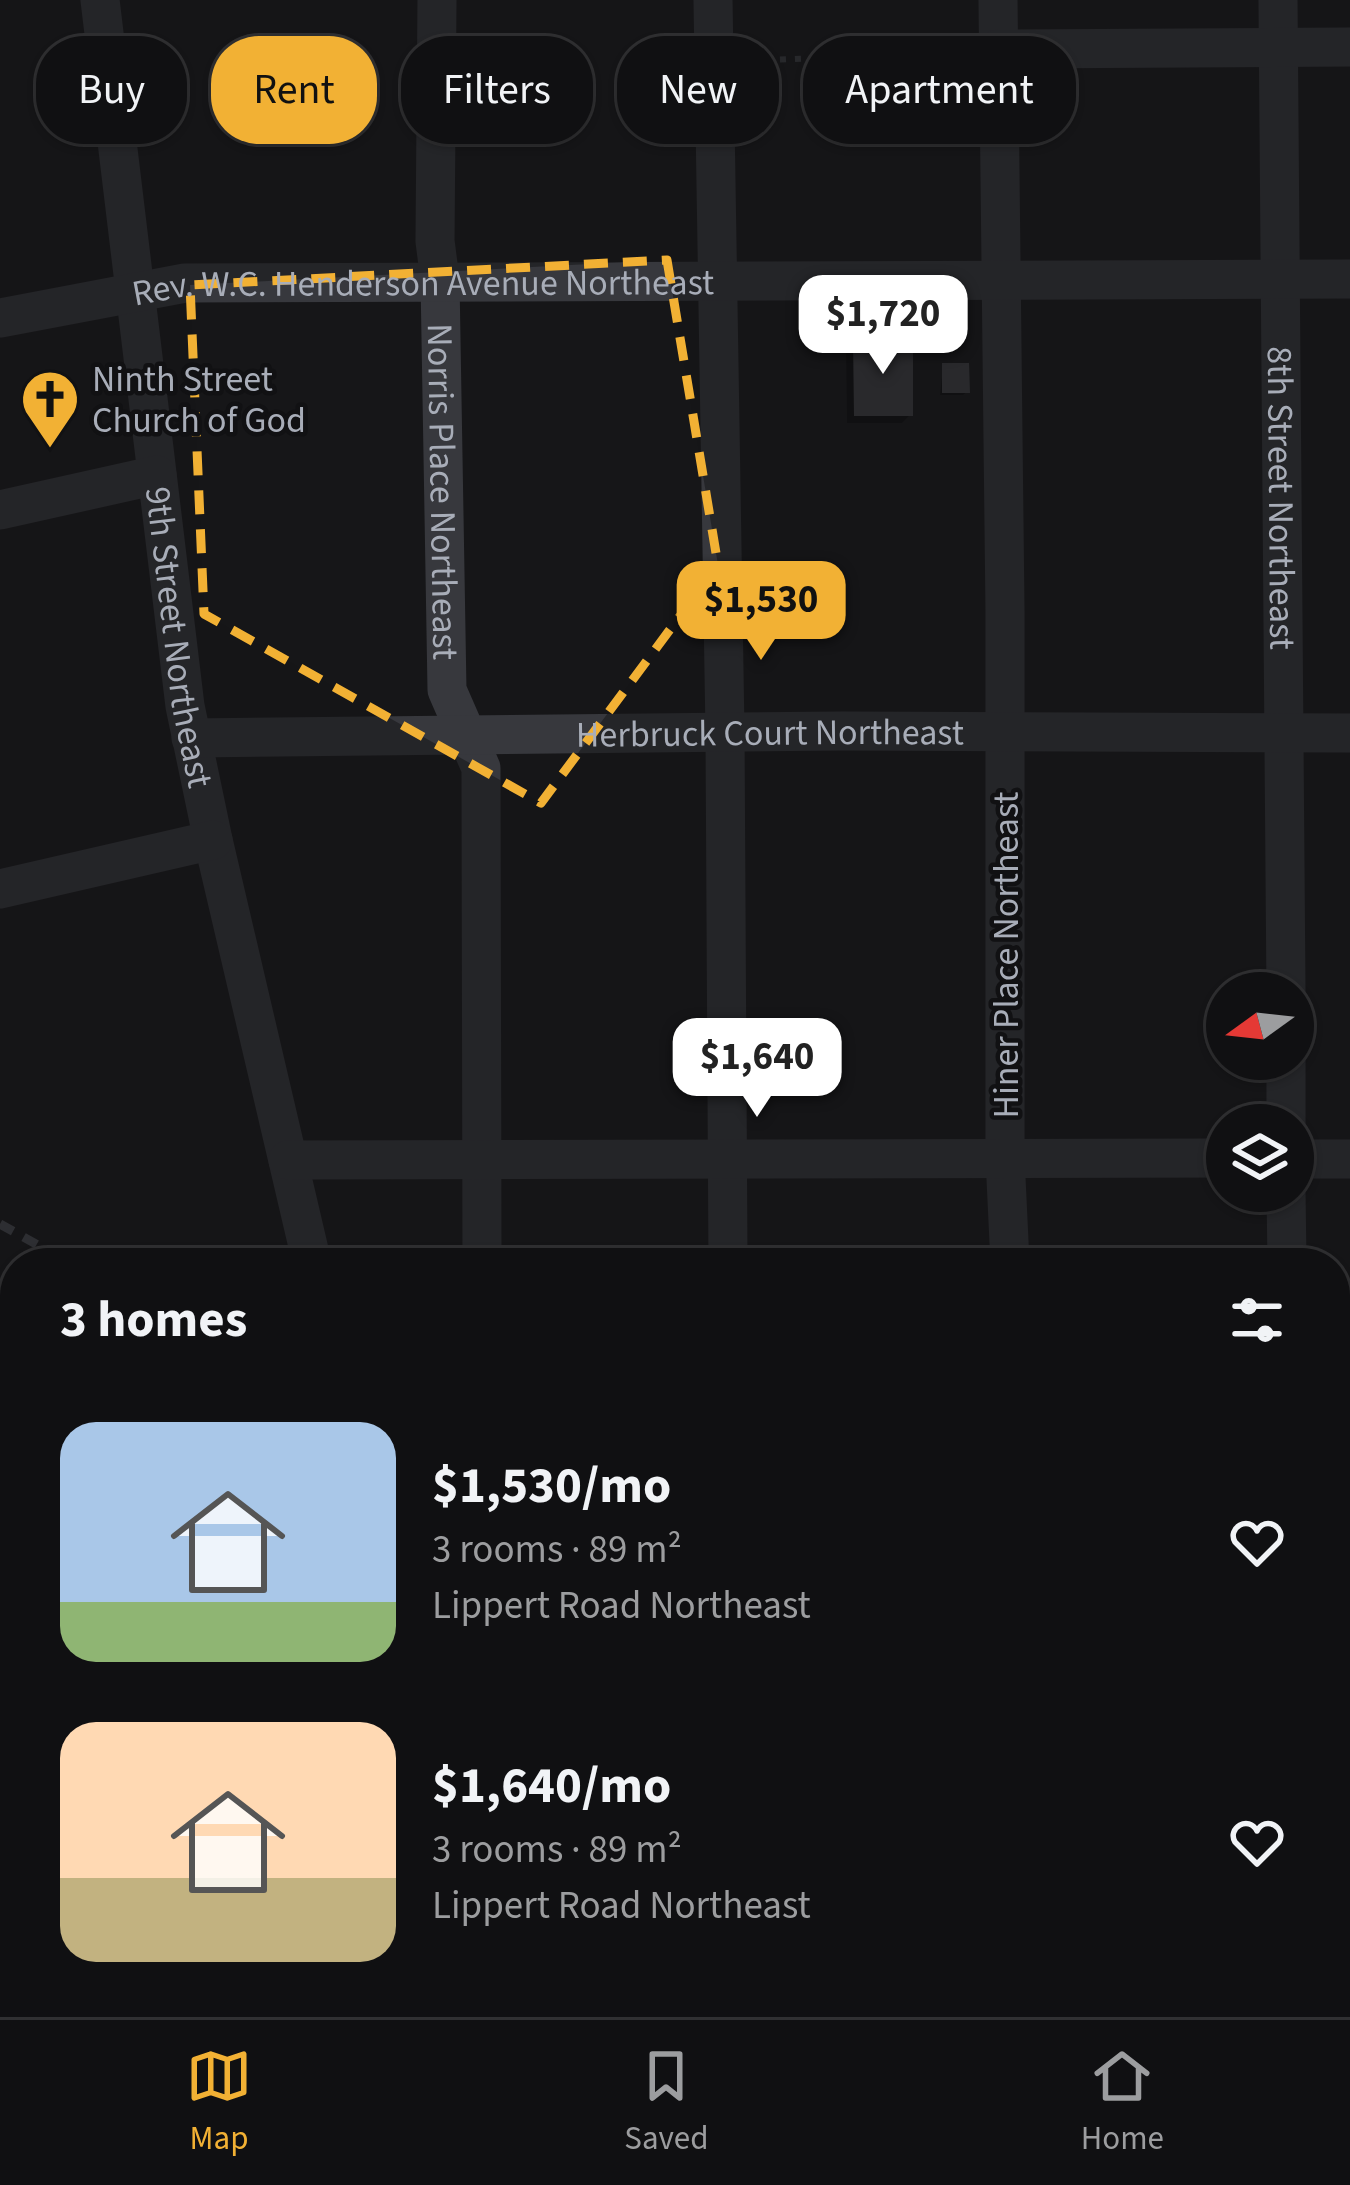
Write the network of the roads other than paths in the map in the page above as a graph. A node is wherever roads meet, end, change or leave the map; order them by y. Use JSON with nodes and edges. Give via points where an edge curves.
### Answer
{"nodes":[{"id":1,"x":100,"y":0,"type":"edge"},
{"id":2,"x":437,"y":0,"type":"edge"},
{"id":3,"x":712,"y":0,"type":"edge"},
{"id":4,"x":998,"y":0,"type":"edge"},
{"id":5,"x":1278,"y":0,"type":"edge"},
{"id":6,"x":998,"y":36,"type":"edge"},
{"id":7,"x":1278,"y":47,"type":"junction"},
{"id":8,"x":1350,"y":47,"type":"edge"},
{"id":9,"x":1076,"y":48,"type":"edge"},
{"id":10,"x":1000,"y":144,"type":"edge"},
{"id":11,"x":1350,"y":278,"type":"edge"},
{"id":12,"x":1280,"y":279,"type":"junction"},
{"id":13,"x":440,"y":280,"type":"junction"},
{"id":14,"x":716,"y":281,"type":"junction"},
{"id":15,"x":1002,"y":282,"type":"junction"},
{"id":16,"x":135,"y":290,"type":"junction"},
{"id":17,"x":0,"y":318,"type":"edge"},
{"id":18,"x":157,"y":475,"type":"junction"},
{"id":19,"x":0,"y":510,"type":"edge"},
{"id":20,"x":725,"y":732,"type":"junction"},
{"id":21,"x":1284,"y":733,"type":"junction"},
{"id":22,"x":1350,"y":733,"type":"edge"},
{"id":23,"x":467,"y":734,"type":"junction"},
{"id":24,"x":1003,"y":734,"type":"junction"},
{"id":25,"x":191,"y":738,"type":"junction"},
{"id":26,"x":212,"y":840,"type":"junction"},
{"id":27,"x":0,"y":889,"type":"edge"},
{"id":28,"x":1286,"y":972,"type":"edge"},
{"id":29,"x":1005,"y":1157,"type":"junction"},
{"id":30,"x":728,"y":1158,"type":"junction"},
{"id":31,"x":1206,"y":1158,"type":"edge"},
{"id":32,"x":480,"y":1159,"type":"junction"},
{"id":33,"x":1314,"y":1159,"type":"edge"},
{"id":34,"x":1350,"y":1159,"type":"edge"},
{"id":35,"x":288,"y":1160,"type":"junction"},
{"id":36,"x":1286,"y":1212,"type":"edge"},
{"id":37,"x":309,"y":1248,"type":"edge"},
{"id":38,"x":482,"y":1248,"type":"edge"},
{"id":39,"x":728,"y":1248,"type":"edge"},
{"id":40,"x":1009,"y":1248,"type":"edge"},
{"id":41,"x":1287,"y":1248,"type":"edge"}],
"edges":[{"from":1,"to":16,"type":"street","name":"9th Street Northeast"},
{"from":2,"to":13,"type":"street","name":"Norris Place Northeast"},
{"from":3,"to":14,"type":"street"},
{"from":4,"to":6,"type":"street","name":"Hiner Place Northeast"},
{"from":5,"to":7,"type":"street","name":"8th Street Northeast"},
{"from":7,"to":8,"type":"street"},
{"from":7,"to":9,"type":"street"},
{"from":7,"to":12,"type":"street","name":"8th Street Northeast"},
{"from":10,"to":15,"type":"street","name":"Hiner Place Northeast"},
{"from":11,"to":12,"type":"street","name":"Rev. W.C. Henderson Avenue Northeast"},
{"from":12,"to":15,"type":"street","name":"Rev. W.C. Henderson Avenue Northeast"},
{"from":12,"to":21,"type":"street","name":"8th Street Northeast"},
{"from":13,"to":14,"type":"street","name":"Rev. W.C. Henderson Avenue Northeast"},
{"from":13,"to":16,"type":"street","name":"Rev. W.C. Henderson Avenue Northeast"},
{"from":13,"to":23,"type":"street","name":"Norris Place Northeast","via":[[446,690]]},
{"from":14,"to":15,"type":"street","name":"Rev. W.C. Henderson Avenue Northeast"},
{"from":14,"to":20,"type":"street"},
{"from":15,"to":24,"type":"street","name":"Hiner Place Northeast"},
{"from":16,"to":17,"type":"street","name":"Rev. W.C. Henderson Avenue Northeast"},
{"from":16,"to":18,"type":"street","name":"9th Street Northeast"},
{"from":18,"to":19,"type":"street"},
{"from":18,"to":25,"type":"street","name":"9th Street Northeast"},
{"from":20,"to":23,"type":"street","name":"Herbruck Court Northeast"},
{"from":20,"to":24,"type":"street","name":"Herbruck Court Northeast"},
{"from":20,"to":30,"type":"street"},
{"from":21,"to":22,"type":"street","name":"Herbruck Court Northeast"},
{"from":21,"to":24,"type":"street","name":"Herbruck Court Northeast"},
{"from":21,"to":28,"type":"street","name":"8th Street Northeast"},
{"from":23,"to":25,"type":"street","name":"Herbruck Court Northeast"},
{"from":23,"to":32,"type":"street","name":"Norris Place Northeast","via":[[481,768]]},
{"from":24,"to":29,"type":"street","name":"Hiner Place Northeast"},
{"from":25,"to":26,"type":"street","name":"9th Street Northeast"},
{"from":26,"to":27,"type":"street"},
{"from":26,"to":35,"type":"street","name":"9th Street Northeast"},
{"from":29,"to":30,"type":"street"},
{"from":29,"to":31,"type":"street"},
{"from":29,"to":40,"type":"street","name":"Hiner Place Northeast"},
{"from":30,"to":32,"type":"street"},
{"from":30,"to":39,"type":"street"},
{"from":32,"to":35,"type":"street"},
{"from":32,"to":38,"type":"street","name":"Norris Place Northeast"},
{"from":33,"to":34,"type":"street"},
{"from":35,"to":37,"type":"street","name":"9th Street Northeast"},
{"from":36,"to":41,"type":"street"}]}
